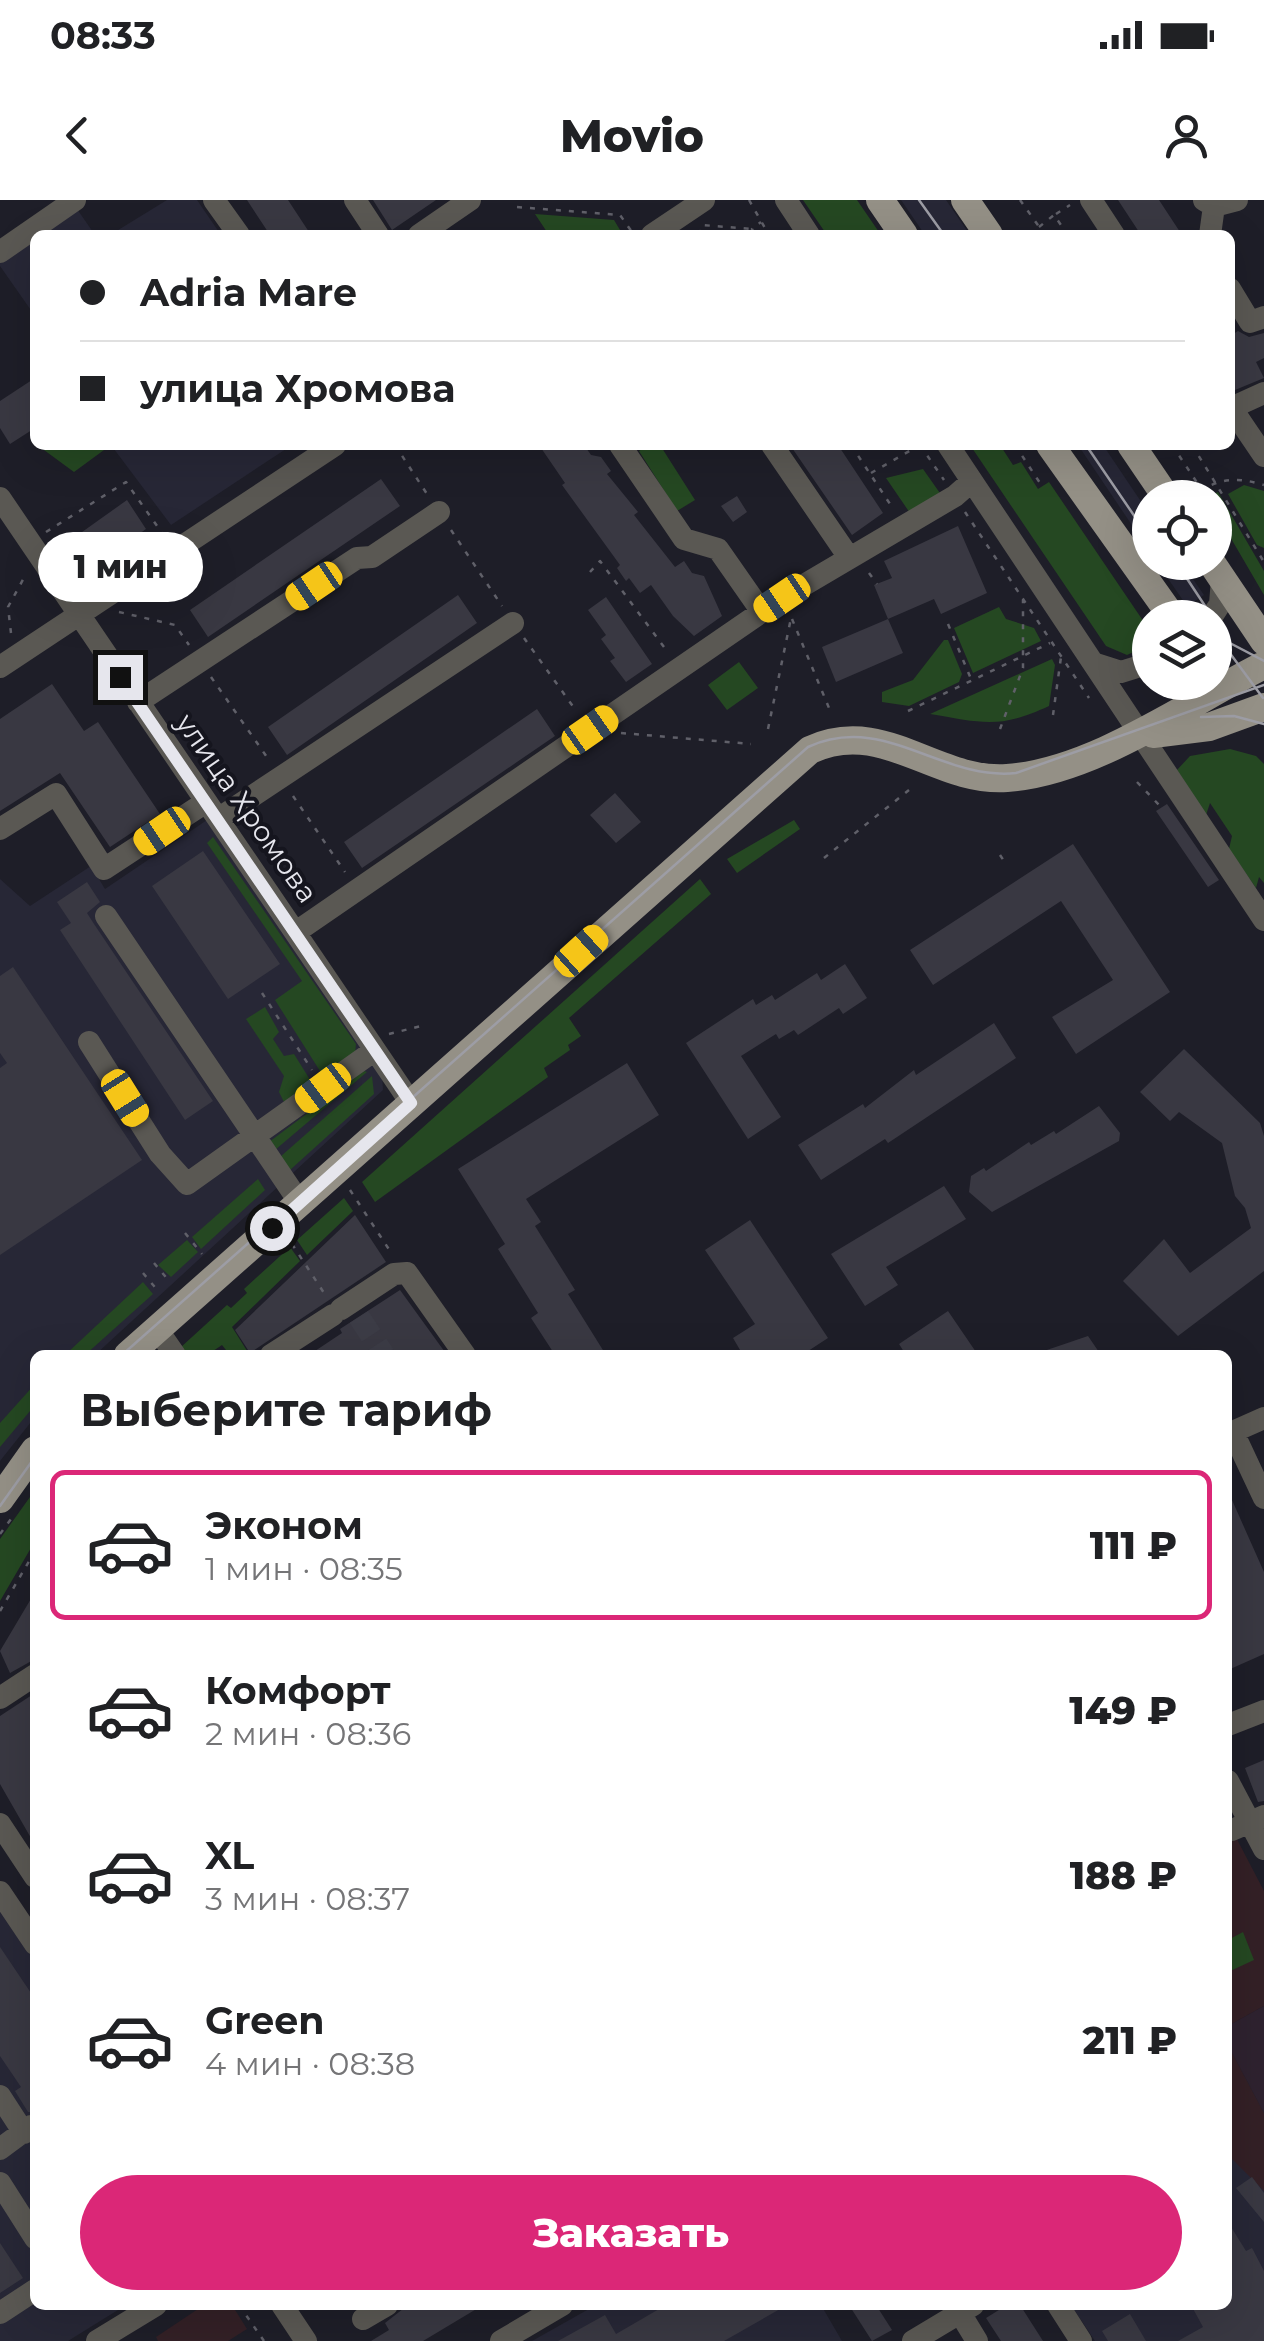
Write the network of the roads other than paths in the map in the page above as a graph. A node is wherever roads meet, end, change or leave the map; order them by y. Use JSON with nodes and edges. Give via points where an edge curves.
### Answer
{"nodes":[{"id":1,"x":75,"y":200,"type":"edge"},
{"id":2,"x":214,"y":200,"type":"edge"},
{"id":3,"x":354,"y":200,"type":"edge"},
{"id":4,"x":470,"y":200,"type":"edge"},
{"id":5,"x":704,"y":200,"type":"edge"},
{"id":6,"x":786,"y":200,"type":"edge"},
{"id":7,"x":880,"y":200,"type":"edge"},
{"id":8,"x":965,"y":200,"type":"edge"},
{"id":9,"x":1090,"y":200,"type":"edge"},
{"id":10,"x":1237,"y":200,"type":"edge"},
{"id":11,"x":1209,"y":203,"type":"edge"},
{"id":12,"x":671,"y":209,"type":"edge"},
{"id":13,"x":32,"y":230,"type":"edge"},
{"id":14,"x":235,"y":230,"type":"edge"},
{"id":15,"x":375,"y":230,"type":"edge"},
{"id":16,"x":425,"y":230,"type":"edge"},
{"id":17,"x":644,"y":230,"type":"edge"},
{"id":18,"x":806,"y":230,"type":"edge"},
{"id":19,"x":901,"y":230,"type":"edge"},
{"id":20,"x":986,"y":230,"type":"edge"},
{"id":21,"x":1111,"y":230,"type":"edge"},
{"id":22,"x":1210,"y":230,"type":"edge"},
{"id":23,"x":30,"y":231,"type":"edge"},
{"id":24,"x":0,"y":252,"type":"edge"},
{"id":25,"x":1235,"y":297,"type":"edge"},
{"id":26,"x":1264,"y":317,"type":"edge"},
{"id":27,"x":1264,"y":392,"type":"edge"},
{"id":28,"x":1235,"y":405,"type":"edge"},
{"id":29,"x":1235,"y":414,"type":"edge"},
{"id":30,"x":328,"y":450,"type":"edge"},
{"id":31,"x":623,"y":450,"type":"edge"},
{"id":32,"x":776,"y":450,"type":"edge"},
{"id":33,"x":950,"y":450,"type":"edge"},
{"id":34,"x":1054,"y":450,"type":"edge"},
{"id":35,"x":1134,"y":450,"type":"edge"},
{"id":36,"x":1264,"y":456,"type":"edge"},
{"id":37,"x":1155,"y":480,"type":"edge"},
{"id":38,"x":964,"y":489,"type":"junction"},
{"id":39,"x":0,"y":498,"type":"edge"},
{"id":40,"x":439,"y":512,"type":"road end"},
{"id":41,"x":855,"y":559,"type":"junction"},
{"id":42,"x":1223,"y":580,"type":"edge"},
{"id":43,"x":1160,"y":600,"type":"edge"},
{"id":44,"x":762,"y":612,"type":"junction"},
{"id":45,"x":78,"y":615,"type":"junction"},
{"id":46,"x":513,"y":622,"type":"road end"},
{"id":47,"x":1264,"y":641,"type":"edge"},
{"id":48,"x":1096,"y":664,"type":"junction"},
{"id":49,"x":1264,"y":664,"type":"edge"},
{"id":50,"x":0,"y":667,"type":"edge"},
{"id":51,"x":1132,"y":669,"type":"edge"},
{"id":52,"x":1232,"y":673,"type":"edge"},
{"id":53,"x":1232,"y":687,"type":"edge"},
{"id":54,"x":1188,"y":700,"type":"edge"},
{"id":55,"x":138,"y":702,"type":"junction"},
{"id":56,"x":1260,"y":715,"type":"edge"},
{"id":57,"x":1141,"y":735,"type":"junction"},
{"id":58,"x":212,"y":811,"type":"junction"},
{"id":59,"x":0,"y":830,"type":"edge"},
{"id":60,"x":106,"y":916,"type":"dead end"},
{"id":61,"x":1264,"y":920,"type":"edge"},
{"id":62,"x":296,"y":932,"type":"junction"},
{"id":63,"x":90,"y":1042,"type":"dead end"},
{"id":64,"x":379,"y":1043,"type":"junction"},
{"id":65,"x":411,"y":1103,"type":"junction"},
{"id":66,"x":255,"y":1139,"type":"junction"},
{"id":67,"x":300,"y":1203,"type":"junction"},
{"id":68,"x":157,"y":1328,"type":"junction"},
{"id":69,"x":133,"y":1350,"type":"edge"},
{"id":70,"x":171,"y":1350,"type":"edge"},
{"id":71,"x":279,"y":1350,"type":"edge"},
{"id":72,"x":462,"y":1350,"type":"edge"},
{"id":73,"x":1264,"y":1418,"type":"edge"},
{"id":74,"x":1232,"y":1432,"type":"edge"},
{"id":75,"x":1232,"y":1437,"type":"edge"},
{"id":76,"x":30,"y":1457,"type":"edge"},
{"id":77,"x":1264,"y":1498,"type":"edge"},
{"id":78,"x":0,"y":1499,"type":"edge"},
{"id":79,"x":30,"y":1678,"type":"edge"},
{"id":80,"x":0,"y":1698,"type":"edge"},
{"id":81,"x":1264,"y":1711,"type":"edge"},
{"id":82,"x":1232,"y":1723,"type":"edge"},
{"id":83,"x":1232,"y":1789,"type":"edge"},
{"id":84,"x":1248,"y":1822,"type":"edge"},
{"id":85,"x":0,"y":1824,"type":"edge"},
{"id":86,"x":1264,"y":1849,"type":"edge"},
{"id":87,"x":30,"y":1870,"type":"edge"},
{"id":88,"x":0,"y":1892,"type":"edge"},
{"id":89,"x":30,"y":1937,"type":"edge"},
{"id":90,"x":0,"y":2096,"type":"edge"},
{"id":91,"x":0,"y":2149,"type":"edge"},
{"id":92,"x":0,"y":2182,"type":"edge"},
{"id":93,"x":30,"y":2230,"type":"edge"},
{"id":94,"x":30,"y":2293,"type":"edge"},
{"id":95,"x":148,"y":2310,"type":"edge"},
{"id":96,"x":285,"y":2310,"type":"edge"},
{"id":97,"x":378,"y":2310,"type":"edge"},
{"id":98,"x":554,"y":2310,"type":"edge"},
{"id":99,"x":964,"y":2310,"type":"edge"},
{"id":100,"x":966,"y":2310,"type":"edge"},
{"id":101,"x":1061,"y":2310,"type":"edge"},
{"id":102,"x":0,"y":2313,"type":"edge"},
{"id":103,"x":363,"y":2319,"type":"dead end"},
{"id":104,"x":97,"y":2341,"type":"edge"},
{"id":105,"x":306,"y":2341,"type":"edge"},
{"id":106,"x":502,"y":2341,"type":"edge"},
{"id":107,"x":913,"y":2341,"type":"edge"},
{"id":108,"x":977,"y":2341,"type":"edge"},
{"id":109,"x":1081,"y":2341,"type":"edge"}],
"edges":[{"from":1,"to":13,"type":"street"},
{"from":2,"to":14,"type":"street"},
{"from":3,"to":15,"type":"street"},
{"from":4,"to":16,"type":"street"},
{"from":5,"to":12,"type":"street"},
{"from":6,"to":18,"type":"street"},
{"from":7,"to":19,"type":"main road"},
{"from":8,"to":20,"type":"main road"},
{"from":9,"to":21,"type":"street"},
{"from":10,"to":11,"type":"street"},
{"from":11,"to":22,"type":"street"},
{"from":12,"to":17,"type":"street"},
{"from":23,"to":24,"type":"street"},
{"from":25,"to":26,"type":"street","via":[[1250,322]]},
{"from":27,"to":28,"type":"street"},
{"from":29,"to":36,"type":"street"},
{"from":30,"to":45,"type":"street"},
{"from":31,"to":44,"type":"street","via":[[684,539],[718,549]]},
{"from":32,"to":41,"type":"street"},
{"from":33,"to":38,"type":"street"},
{"from":34,"to":43,"type":"main road"},
{"from":35,"to":37,"type":"main road"},
{"from":38,"to":41,"type":"street"},
{"from":38,"to":48,"type":"street"},
{"from":39,"to":45,"type":"street","name":"улица Хромова"},
{"from":40,"to":55,"type":"street","via":[[372,557],[356,558]]},
{"from":41,"to":44,"type":"street","via":[[787,608]]},
{"from":42,"to":47,"type":"main road"},
{"from":44,"to":62,"type":"street"},
{"from":45,"to":50,"type":"street"},
{"from":45,"to":55,"type":"street","name":"улица Хромова"},
{"from":46,"to":58,"type":"street","via":[[282,778]]},
{"from":48,"to":51,"type":"street"},
{"from":48,"to":57,"type":"street"},
{"from":49,"to":52,"type":"main road"},
{"from":53,"to":56,"type":"main road"},
{"from":54,"to":57,"type":"main road"},
{"from":55,"to":58,"type":"street","name":"улица Хромова"},
{"from":56,"to":57,"type":"main road"},
{"from":57,"to":61,"type":"street"},
{"from":57,"to":65,"type":"main road","via":[[1004,778],[974,776],[874,740],[845,738],[810,750]]},
{"from":58,"to":59,"type":"street","via":[[104,870],[56,794]]},
{"from":58,"to":62,"type":"street","name":"улица Хромова"},
{"from":60,"to":66,"type":"street"},
{"from":62,"to":64,"type":"street","name":"улица Хромова"},
{"from":63,"to":66,"type":"street","via":[[160,1154],[187,1184]]},
{"from":64,"to":65,"type":"street","name":"улица Хромова"},
{"from":64,"to":66,"type":"street"},
{"from":65,"to":67,"type":"main road"},
{"from":66,"to":67,"type":"street"},
{"from":67,"to":68,"type":"main road"},
{"from":68,"to":69,"type":"main road"},
{"from":68,"to":70,"type":"street"},
{"from":71,"to":72,"type":"street","via":[[404,1272]]},
{"from":73,"to":74,"type":"street"},
{"from":75,"to":77,"type":"street"},
{"from":76,"to":78,"type":"main road"},
{"from":79,"to":80,"type":"street"},
{"from":81,"to":82,"type":"street"},
{"from":83,"to":84,"type":"street"},
{"from":84,"to":86,"type":"street"},
{"from":85,"to":87,"type":"street"},
{"from":88,"to":89,"type":"street"},
{"from":90,"to":91,"type":"street","via":[[28,2130]]},
{"from":92,"to":93,"type":"street"},
{"from":94,"to":102,"type":"street"},
{"from":95,"to":104,"type":"street"},
{"from":96,"to":105,"type":"street"},
{"from":97,"to":103,"type":"street"},
{"from":98,"to":106,"type":"street"},
{"from":99,"to":107,"type":"street"},
{"from":100,"to":108,"type":"street"},
{"from":101,"to":109,"type":"street"}]}
